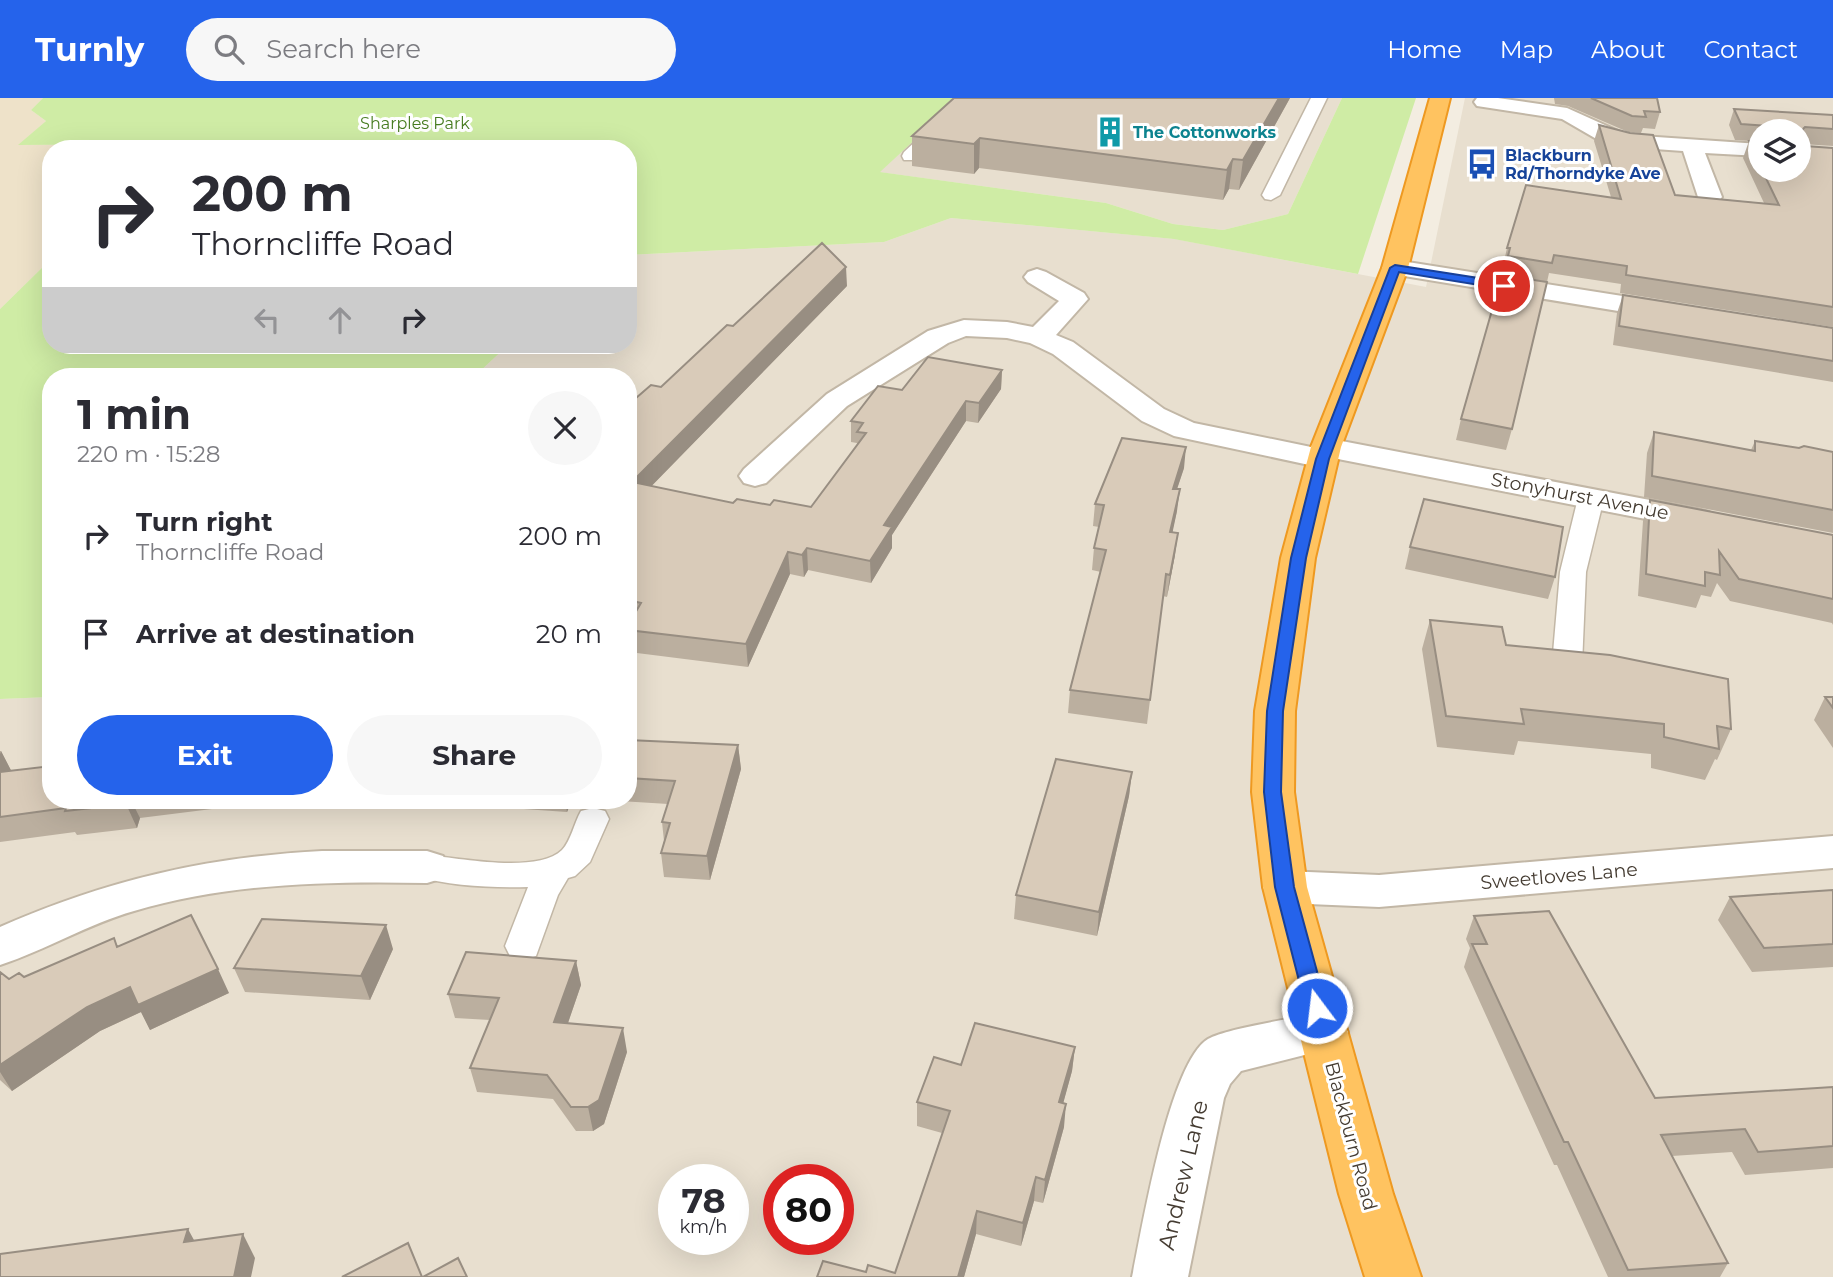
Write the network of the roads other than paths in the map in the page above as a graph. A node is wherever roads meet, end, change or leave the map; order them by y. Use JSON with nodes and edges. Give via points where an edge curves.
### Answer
{"nodes":[{"id":1,"x":971,"y":98,"type":"edge"},
{"id":2,"x":1319,"y":98,"type":"edge"},
{"id":3,"x":1440,"y":98,"type":"edge"},
{"id":4,"x":1484,"y":102,"type":"dead end"},
{"id":5,"x":1692,"y":146,"type":"junction"},
{"id":6,"x":1748,"y":149,"type":"edge"},
{"id":7,"x":910,"y":156,"type":"edge"},
{"id":8,"x":1271,"y":195,"type":"dead end"},
{"id":9,"x":1710,"y":197,"type":"edge"},
{"id":10,"x":1395,"y":268,"type":"junction"},
{"id":11,"x":1037,"y":277,"type":"dead end"},
{"id":12,"x":1696,"y":316,"type":"edge"},
{"id":13,"x":1040,"y":337,"type":"junction"},
{"id":14,"x":1324,"y":453,"type":"junction"},
{"id":15,"x":723,"y":472,"type":"dead end"},
{"id":16,"x":1591,"y":498,"type":"junction"},
{"id":17,"x":1726,"y":525,"type":"edge"},
{"id":18,"x":1567,"y":665,"type":"edge"},
{"id":19,"x":593,"y":818,"type":"dead end"},
{"id":20,"x":1833,"y":852,"type":"edge"},
{"id":21,"x":427,"y":867,"type":"joint"},
{"id":22,"x":555,"y":871,"type":"junction"},
{"id":23,"x":1285,"y":887,"type":"junction"},
{"id":24,"x":523,"y":946,"type":"dead end"},
{"id":25,"x":0,"y":947,"type":"edge"},
{"id":26,"x":1323,"y":1032,"type":"junction"},
{"id":27,"x":1160,"y":1277,"type":"edge"},
{"id":28,"x":1393,"y":1277,"type":"edge"}],
"edges":[{"from":1,"to":7,"type":"lane"},
{"from":2,"to":8,"type":"lane"},
{"from":3,"to":10,"type":"highway","name":"Blackburn Road"},
{"from":4,"to":5,"type":"street","via":[[1567,114],[1616,139]]},
{"from":5,"to":6,"type":"street"},
{"from":5,"to":9,"type":"street"},
{"from":10,"to":12,"type":"street"},
{"from":10,"to":14,"type":"highway","name":"Blackburn Road"},
{"from":11,"to":13,"type":"street","via":[[1075,299]]},
{"from":13,"to":14,"type":"street","name":"Stonyhurst Avenue","via":[[1063,348],[1153,415],[1185,430]]},
{"from":13,"to":15,"type":"street","name":"Stonyhurst Avenue","via":[[964,328],[938,337],[837,400],[788,448],[769,480]]},
{"from":14,"to":16,"type":"street","name":"Stonyhurst Avenue"},
{"from":14,"to":23,"type":"highway","name":"Blackburn Road","via":[[1298,558],[1275,711],[1273,792]]},
{"from":16,"to":17,"type":"street","name":"Stonyhurst Avenue"},
{"from":16,"to":18,"type":"lane","via":[[1573,572]]},
{"from":19,"to":22,"type":"lane","via":[[575,858]]},
{"from":20,"to":23,"type":"street","name":"Sweetloves Lane","via":[[1379,891]]},
{"from":21,"to":22,"type":"lane","via":[[506,874]]},
{"from":21,"to":25,"type":"street","via":[[333,865],[245,873],[149,890]]},
{"from":22,"to":24,"type":"lane","via":[[541,894]]},
{"from":23,"to":26,"type":"highway","name":"Blackburn Road"},
{"from":26,"to":27,"type":"street","name":"Andrew Lane","via":[[1226,1054],[1209,1072],[1198,1098]]},
{"from":26,"to":28,"type":"highway","name":"Blackburn Road"}]}
